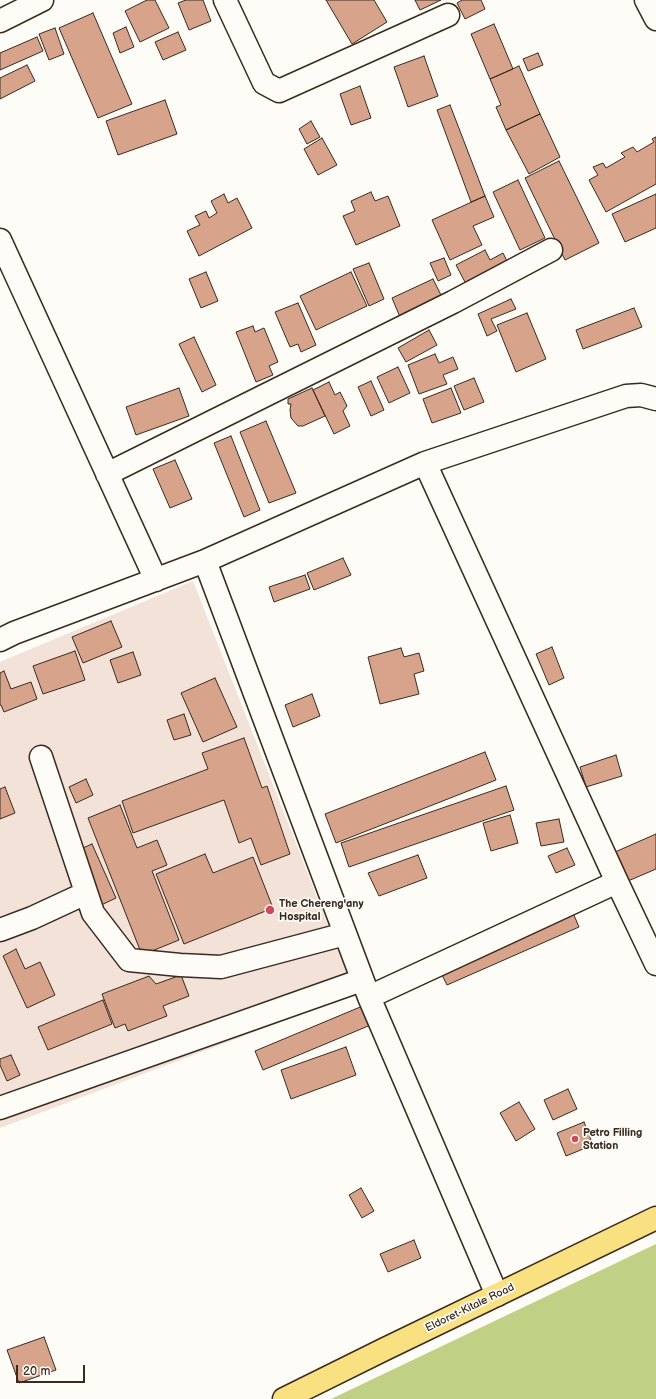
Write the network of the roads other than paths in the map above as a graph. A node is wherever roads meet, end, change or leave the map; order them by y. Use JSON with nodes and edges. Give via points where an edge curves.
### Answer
{"nodes":[{"id":1,"x":42,"y":0,"type":"edge"},
{"id":2,"x":225,"y":0,"type":"edge"},
{"id":3,"x":646,"y":0,"type":"edge"},
{"id":4,"x":448,"y":15,"type":"dead end"},
{"id":5,"x":656,"y":19,"type":"edge"},
{"id":6,"x":0,"y":21,"type":"edge"},
{"id":7,"x":0,"y":240,"type":"edge"},
{"id":8,"x":551,"y":250,"type":"dead end"},
{"id":9,"x":656,"y":399,"type":"edge"},
{"id":10,"x":425,"y":464,"type":"junction"},
{"id":11,"x":107,"y":474,"type":"junction"},
{"id":12,"x":205,"y":561,"type":"junction"},
{"id":13,"x":156,"y":580,"type":"junction"},
{"id":14,"x":0,"y":640,"type":"edge"},
{"id":15,"x":41,"y":757,"type":"dead end"},
{"id":16,"x":617,"y":882,"type":"junction"},
{"id":17,"x":86,"y":893,"type":"junction"},
{"id":18,"x":0,"y":930,"type":"edge"},
{"id":19,"x":345,"y":934,"type":"junction"},
{"id":20,"x":656,"y":964,"type":"edge"},
{"id":21,"x":366,"y":989,"type":"junction"},
{"id":22,"x":0,"y":1108,"type":"edge"},
{"id":23,"x":656,"y":1218,"type":"edge"},
{"id":24,"x":498,"y":1295,"type":"junction"},
{"id":25,"x":284,"y":1399,"type":"edge"}],
"edges":[{"from":1,"to":6,"type":"street"},
{"from":2,"to":4,"type":"street","via":[[264,83],[279,91]]},
{"from":3,"to":5,"type":"street"},
{"from":7,"to":11,"type":"street"},
{"from":8,"to":11,"type":"street","via":[[453,302]]},
{"from":9,"to":10,"type":"street","via":[[641,395],[626,396]]},
{"from":10,"to":12,"type":"street"},
{"from":10,"to":16,"type":"street"},
{"from":11,"to":13,"type":"street"},
{"from":12,"to":13,"type":"street"},
{"from":12,"to":19,"type":"street"},
{"from":13,"to":14,"type":"street"},
{"from":15,"to":17,"type":"street"},
{"from":16,"to":20,"type":"street"},
{"from":16,"to":21,"type":"street"},
{"from":17,"to":18,"type":"street"},
{"from":17,"to":19,"type":"street","via":[[93,913],[129,960],[180,966],[221,967]]},
{"from":19,"to":21,"type":"street"},
{"from":21,"to":22,"type":"street"},
{"from":21,"to":24,"type":"street"},
{"from":23,"to":24,"type":"highway","name":"Eldoret-Kitale Road"},
{"from":24,"to":25,"type":"highway","name":"Eldoret-Kitale Road"}]}
